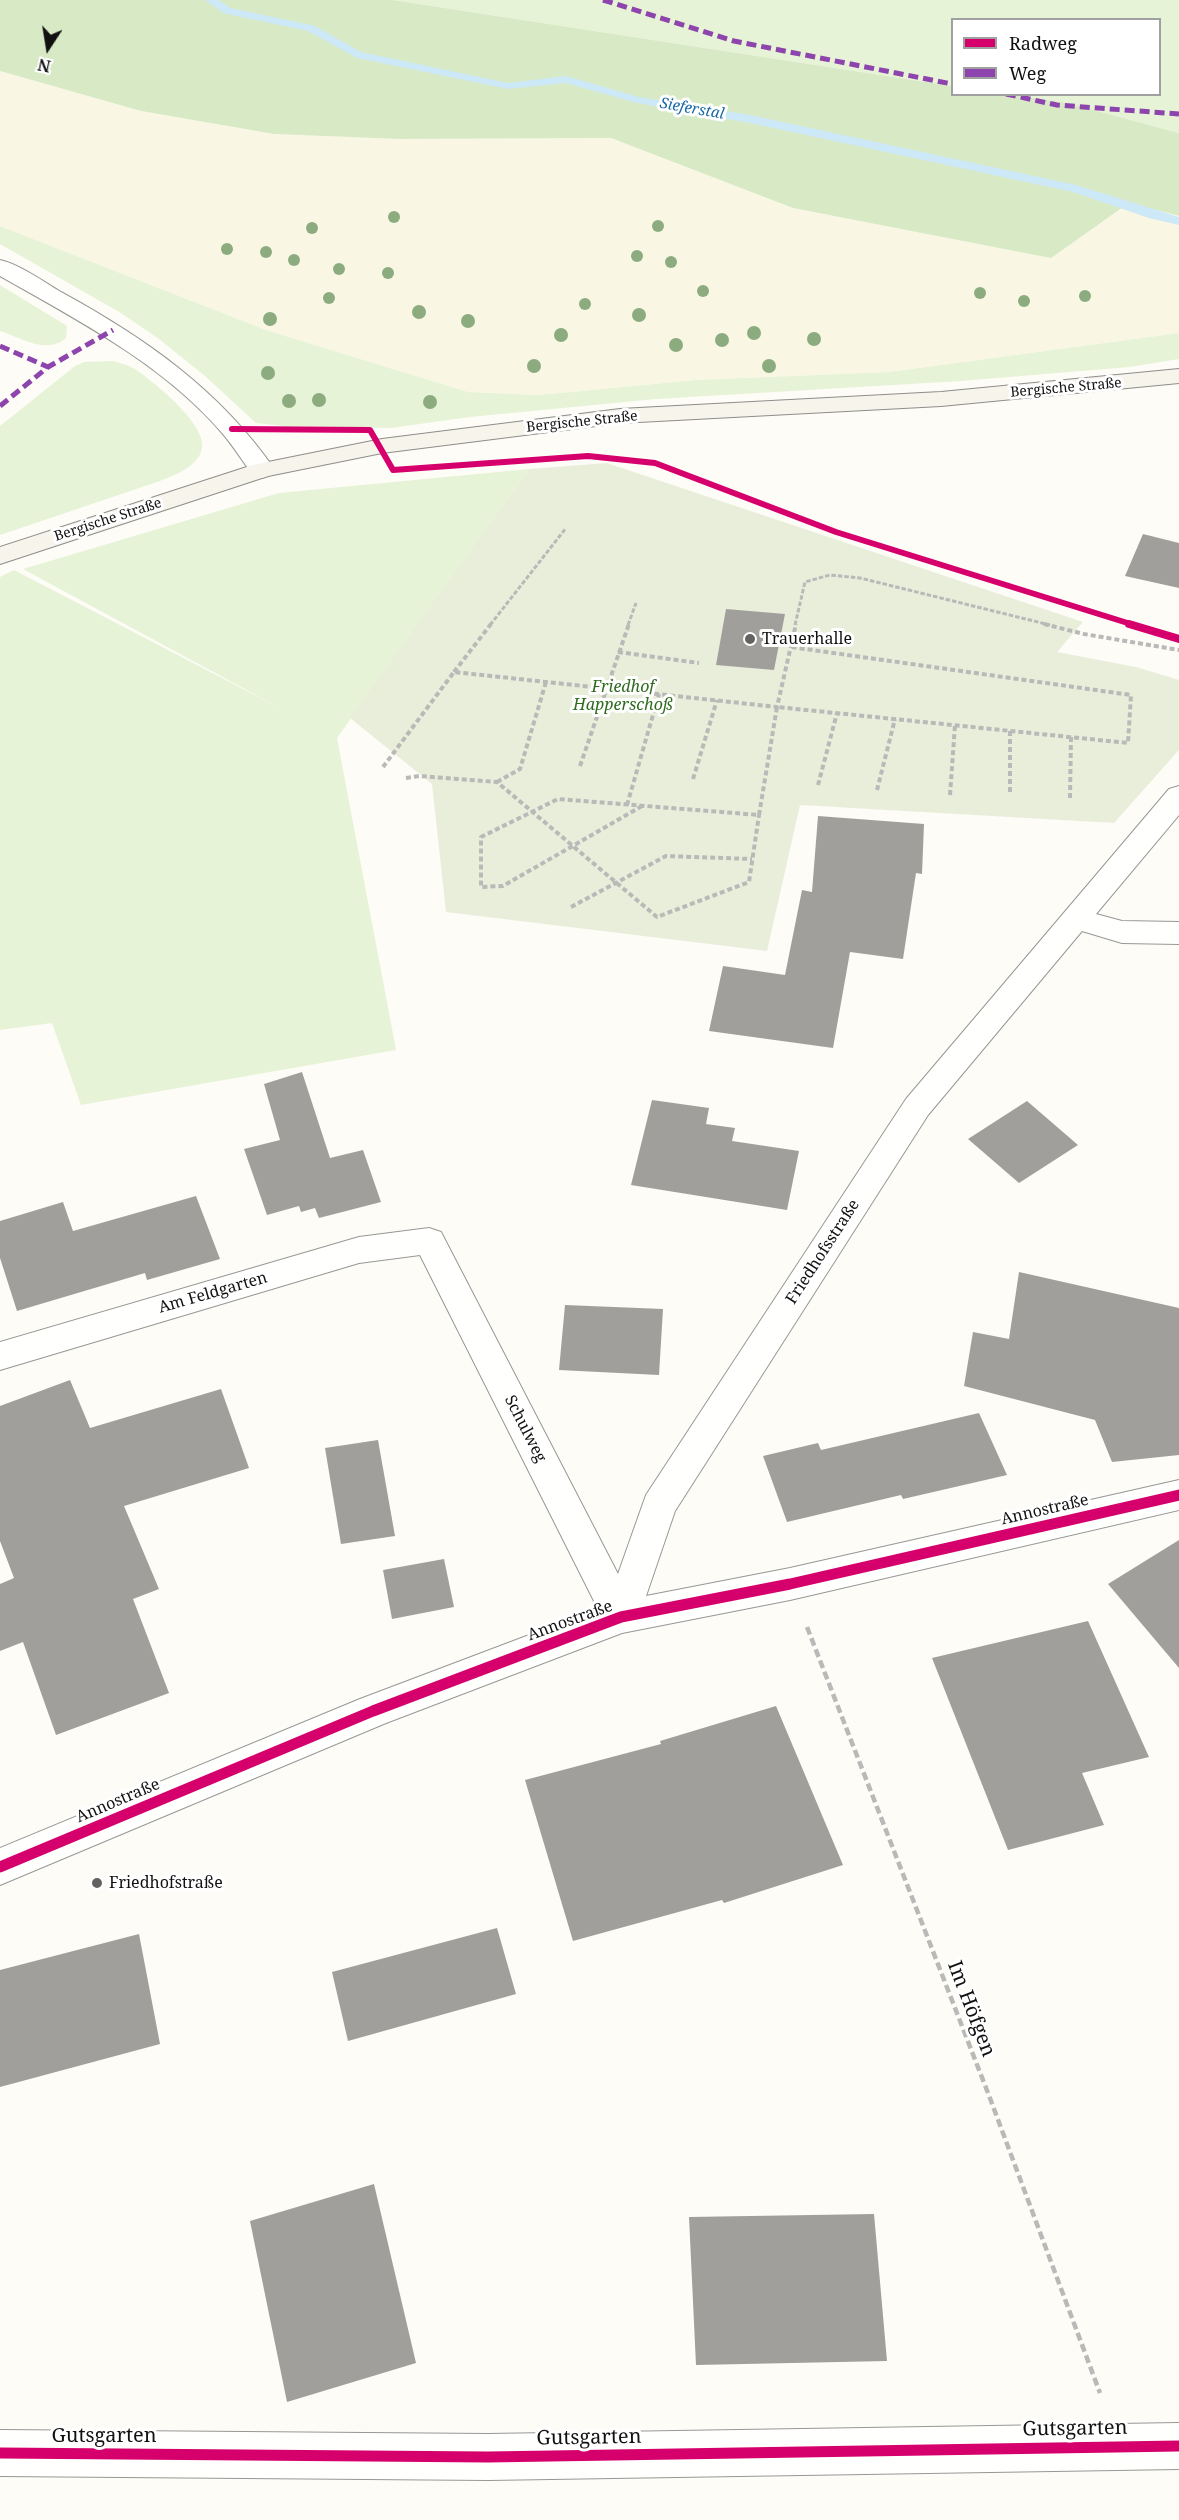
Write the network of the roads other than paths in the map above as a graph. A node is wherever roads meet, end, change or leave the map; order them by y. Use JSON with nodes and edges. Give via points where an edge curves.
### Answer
{"nodes":[{"id":1,"x":0,"y":267,"type":"edge"},
{"id":2,"x":1179,"y":376,"type":"edge"},
{"id":3,"x":262,"y":470,"type":"junction"},
{"id":4,"x":0,"y":556,"type":"edge"},
{"id":5,"x":1179,"y":796,"type":"edge"},
{"id":6,"x":1075,"y":919,"type":"junction"},
{"id":7,"x":1179,"y":933,"type":"edge"},
{"id":8,"x":429,"y":1241,"type":"joint"},
{"id":9,"x":0,"y":1356,"type":"edge"},
{"id":10,"x":1179,"y":1494,"type":"edge"},
{"id":11,"x":621,"y":1617,"type":"junction"},
{"id":12,"x":0,"y":1867,"type":"edge"},
{"id":13,"x":1179,"y":2446,"type":"edge"},
{"id":14,"x":0,"y":2453,"type":"edge"}],
"edges":[{"from":1,"to":3,"type":"street","via":[[113,330],[179,378],[232,429]]},
{"from":2,"to":3,"type":"main road","name":"Bergische Straße","via":[[941,399],[620,416],[382,446]]},
{"from":3,"to":4,"type":"main road","name":"Bergische Straße"},
{"from":5,"to":6,"type":"street","name":"Friedhofsstraße"},
{"from":6,"to":7,"type":"street","via":[[1122,933]]},
{"from":6,"to":11,"type":"street","name":"Friedhofsstraße","via":[[910,1117],[658,1506]]},
{"from":8,"to":9,"type":"street","name":"Am Feldgarten","via":[[359,1250]]},
{"from":8,"to":11,"type":"street","name":"Schulweg"},
{"from":10,"to":11,"type":"street","name":"Annostraße","via":[[790,1584]]},
{"from":11,"to":12,"type":"street","name":"Annostraße","via":[[374,1711]]},
{"from":13,"to":14,"type":"street","name":"Gutsgarten","via":[[488,2457]]}]}
